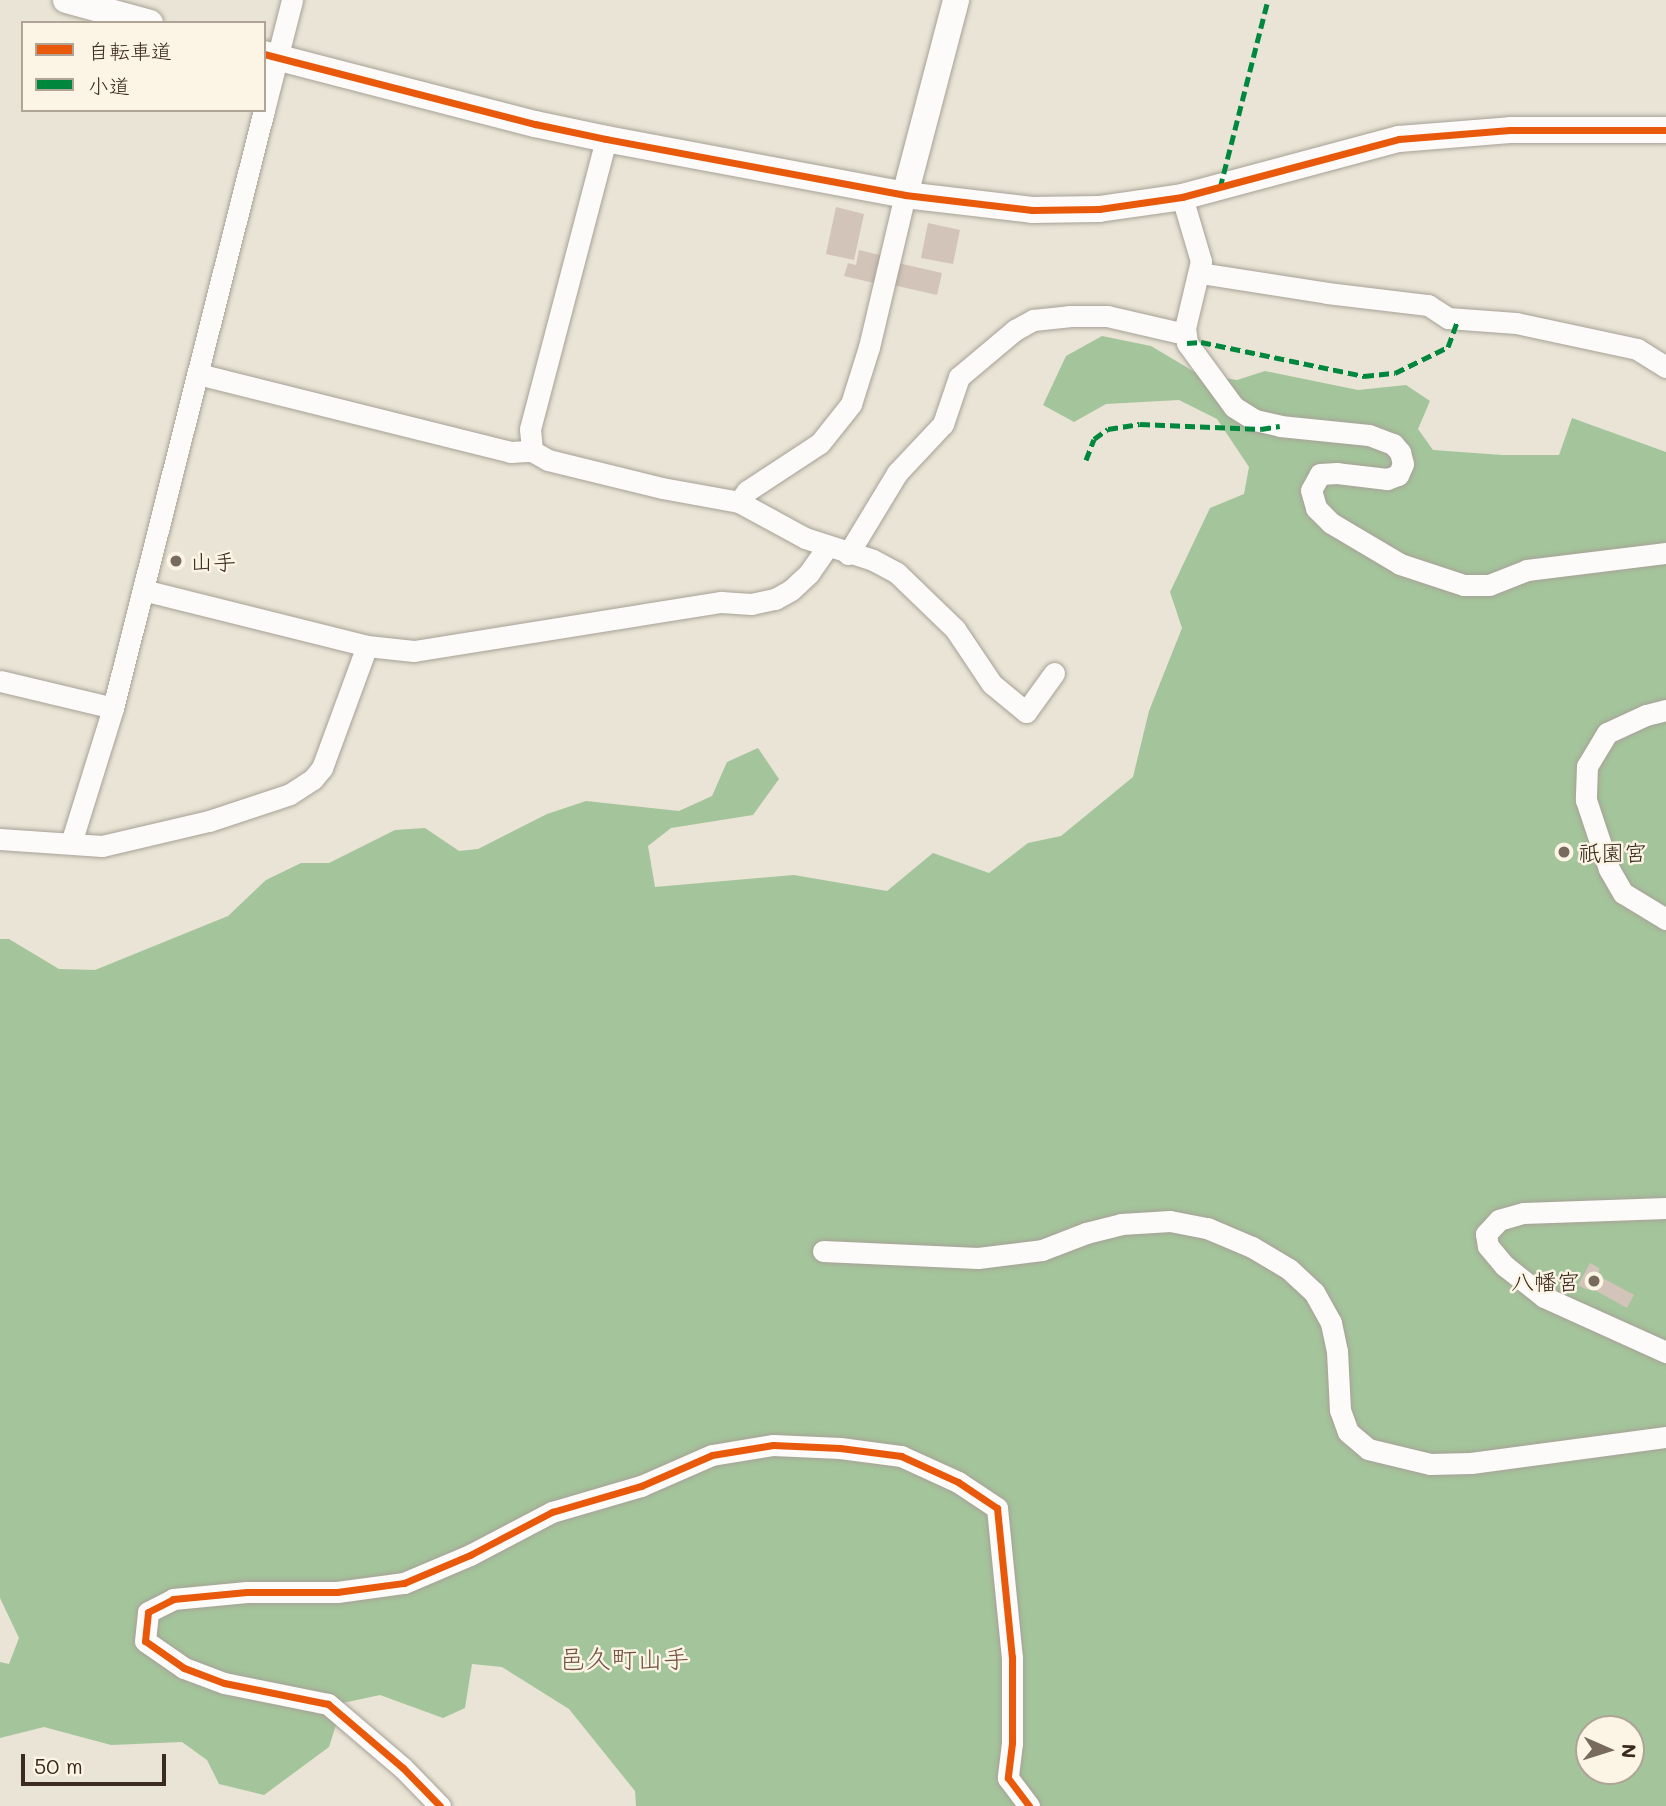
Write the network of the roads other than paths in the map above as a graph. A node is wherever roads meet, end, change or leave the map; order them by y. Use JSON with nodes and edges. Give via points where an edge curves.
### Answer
{"nodes":[{"id":1,"x":66,"y":0,"type":"edge"},
{"id":2,"x":292,"y":0,"type":"edge"},
{"id":3,"x":957,"y":0,"type":"edge"},
{"id":4,"x":143,"y":21,"type":"edge"},
{"id":5,"x":271,"y":56,"type":"edge"},
{"id":6,"x":266,"y":95,"type":"edge"},
{"id":7,"x":264,"y":112,"type":"edge"},
{"id":8,"x":1666,"y":131,"type":"edge"},
{"id":9,"x":606,"y":139,"type":"junction"},
{"id":10,"x":905,"y":195,"type":"junction"},
{"id":11,"x":1182,"y":197,"type":"junction"},
{"id":12,"x":1200,"y":272,"type":"junction"},
{"id":13,"x":1185,"y":334,"type":"junction"},
{"id":14,"x":1666,"y":367,"type":"edge"},
{"id":15,"x":198,"y":374,"type":"junction"},
{"id":16,"x":532,"y":451,"type":"junction"},
{"id":17,"x":739,"y":502,"type":"junction"},
{"id":18,"x":827,"y":547,"type":"junction"},
{"id":19,"x":1666,"y":553,"type":"edge"},
{"id":20,"x":848,"y":554,"type":"junction"},
{"id":21,"x":143,"y":590,"type":"junction"},
{"id":22,"x":367,"y":646,"type":"junction"},
{"id":23,"x":1054,"y":673,"type":"dead end"},
{"id":24,"x":0,"y":681,"type":"edge"},
{"id":25,"x":113,"y":708,"type":"junction"},
{"id":26,"x":1666,"y":710,"type":"edge"},
{"id":27,"x":0,"y":839,"type":"edge"},
{"id":28,"x":71,"y":843,"type":"junction"},
{"id":29,"x":1666,"y":919,"type":"edge"},
{"id":30,"x":1666,"y":1208,"type":"edge"},
{"id":31,"x":823,"y":1251,"type":"dead end"},
{"id":32,"x":1666,"y":1352,"type":"edge"},
{"id":33,"x":1666,"y":1437,"type":"edge"},
{"id":34,"x":440,"y":1806,"type":"edge"},
{"id":35,"x":1029,"y":1806,"type":"edge"}],
"edges":[{"from":1,"to":4,"type":"street"},
{"from":2,"to":5,"type":"street"},
{"from":3,"to":10,"type":"street"},
{"from":5,"to":6,"type":"street"},
{"from":5,"to":9,"type":"street"},
{"from":7,"to":15,"type":"street"},
{"from":8,"to":11,"type":"street","via":[[1510,130],[1399,139]]},
{"from":9,"to":10,"type":"street"},
{"from":9,"to":16,"type":"street","via":[[530,429]]},
{"from":10,"to":11,"type":"street","via":[[1032,210],[1099,209]]},
{"from":10,"to":17,"type":"street","via":[[851,404],[820,443],[747,491]]},
{"from":11,"to":12,"type":"street","via":[[1201,261]]},
{"from":12,"to":13,"type":"street"},
{"from":12,"to":14,"type":"street","via":[[1427,305],[1448,318],[1516,323],[1637,349]]},
{"from":13,"to":19,"type":"street","via":[[1199,362],[1234,407],[1255,420],[1369,435],[1393,444],[1403,464],[1398,475],[1387,479],[1320,474],[1311,490],[1316,508],[1331,523],[1400,564],[1464,585],[1489,585],[1527,570]]},
{"from":13,"to":20,"type":"street","via":[[1107,316],[1033,320],[1015,330],[959,377],[943,424],[897,473]]},
{"from":15,"to":16,"type":"street","via":[[510,452]]},
{"from":15,"to":21,"type":"street"},
{"from":16,"to":17,"type":"street","via":[[548,460]]},
{"from":17,"to":18,"type":"street","via":[[780,527]]},
{"from":18,"to":20,"type":"street"},
{"from":18,"to":22,"type":"street","via":[[809,573],[775,599],[751,604],[721,602],[414,651]]},
{"from":20,"to":23,"type":"street","via":[[897,573],[955,629],[992,684],[1026,712]]},
{"from":21,"to":22,"type":"street"},
{"from":21,"to":25,"type":"street"},
{"from":22,"to":28,"type":"street","via":[[322,768],[313,779],[261,806],[209,821],[103,846]]},
{"from":24,"to":25,"type":"street"},
{"from":25,"to":28,"type":"street"},
{"from":26,"to":29,"type":"street","via":[[1607,733],[1587,766],[1586,800],[1609,869],[1623,893]]},
{"from":27,"to":28,"type":"street"},
{"from":30,"to":32,"type":"street","via":[[1523,1213],[1499,1220],[1486,1234],[1488,1245],[1505,1266],[1544,1297]]},
{"from":31,"to":33,"type":"street","via":[[978,1258],[1042,1250],[1121,1224],[1170,1221],[1207,1228],[1289,1269],[1314,1293],[1331,1323],[1340,1410],[1348,1432],[1368,1449],[1430,1464],[1471,1463]]},
{"from":34,"to":35,"type":"street","via":[[328,1704],[224,1683],[184,1668],[145,1641],[148,1612],[173,1599],[247,1592],[337,1592],[404,1583],[552,1512],[641,1486],[712,1455],[773,1445],[901,1456],[958,1482],[997,1508],[1012,1657],[1008,1778]]}]}
